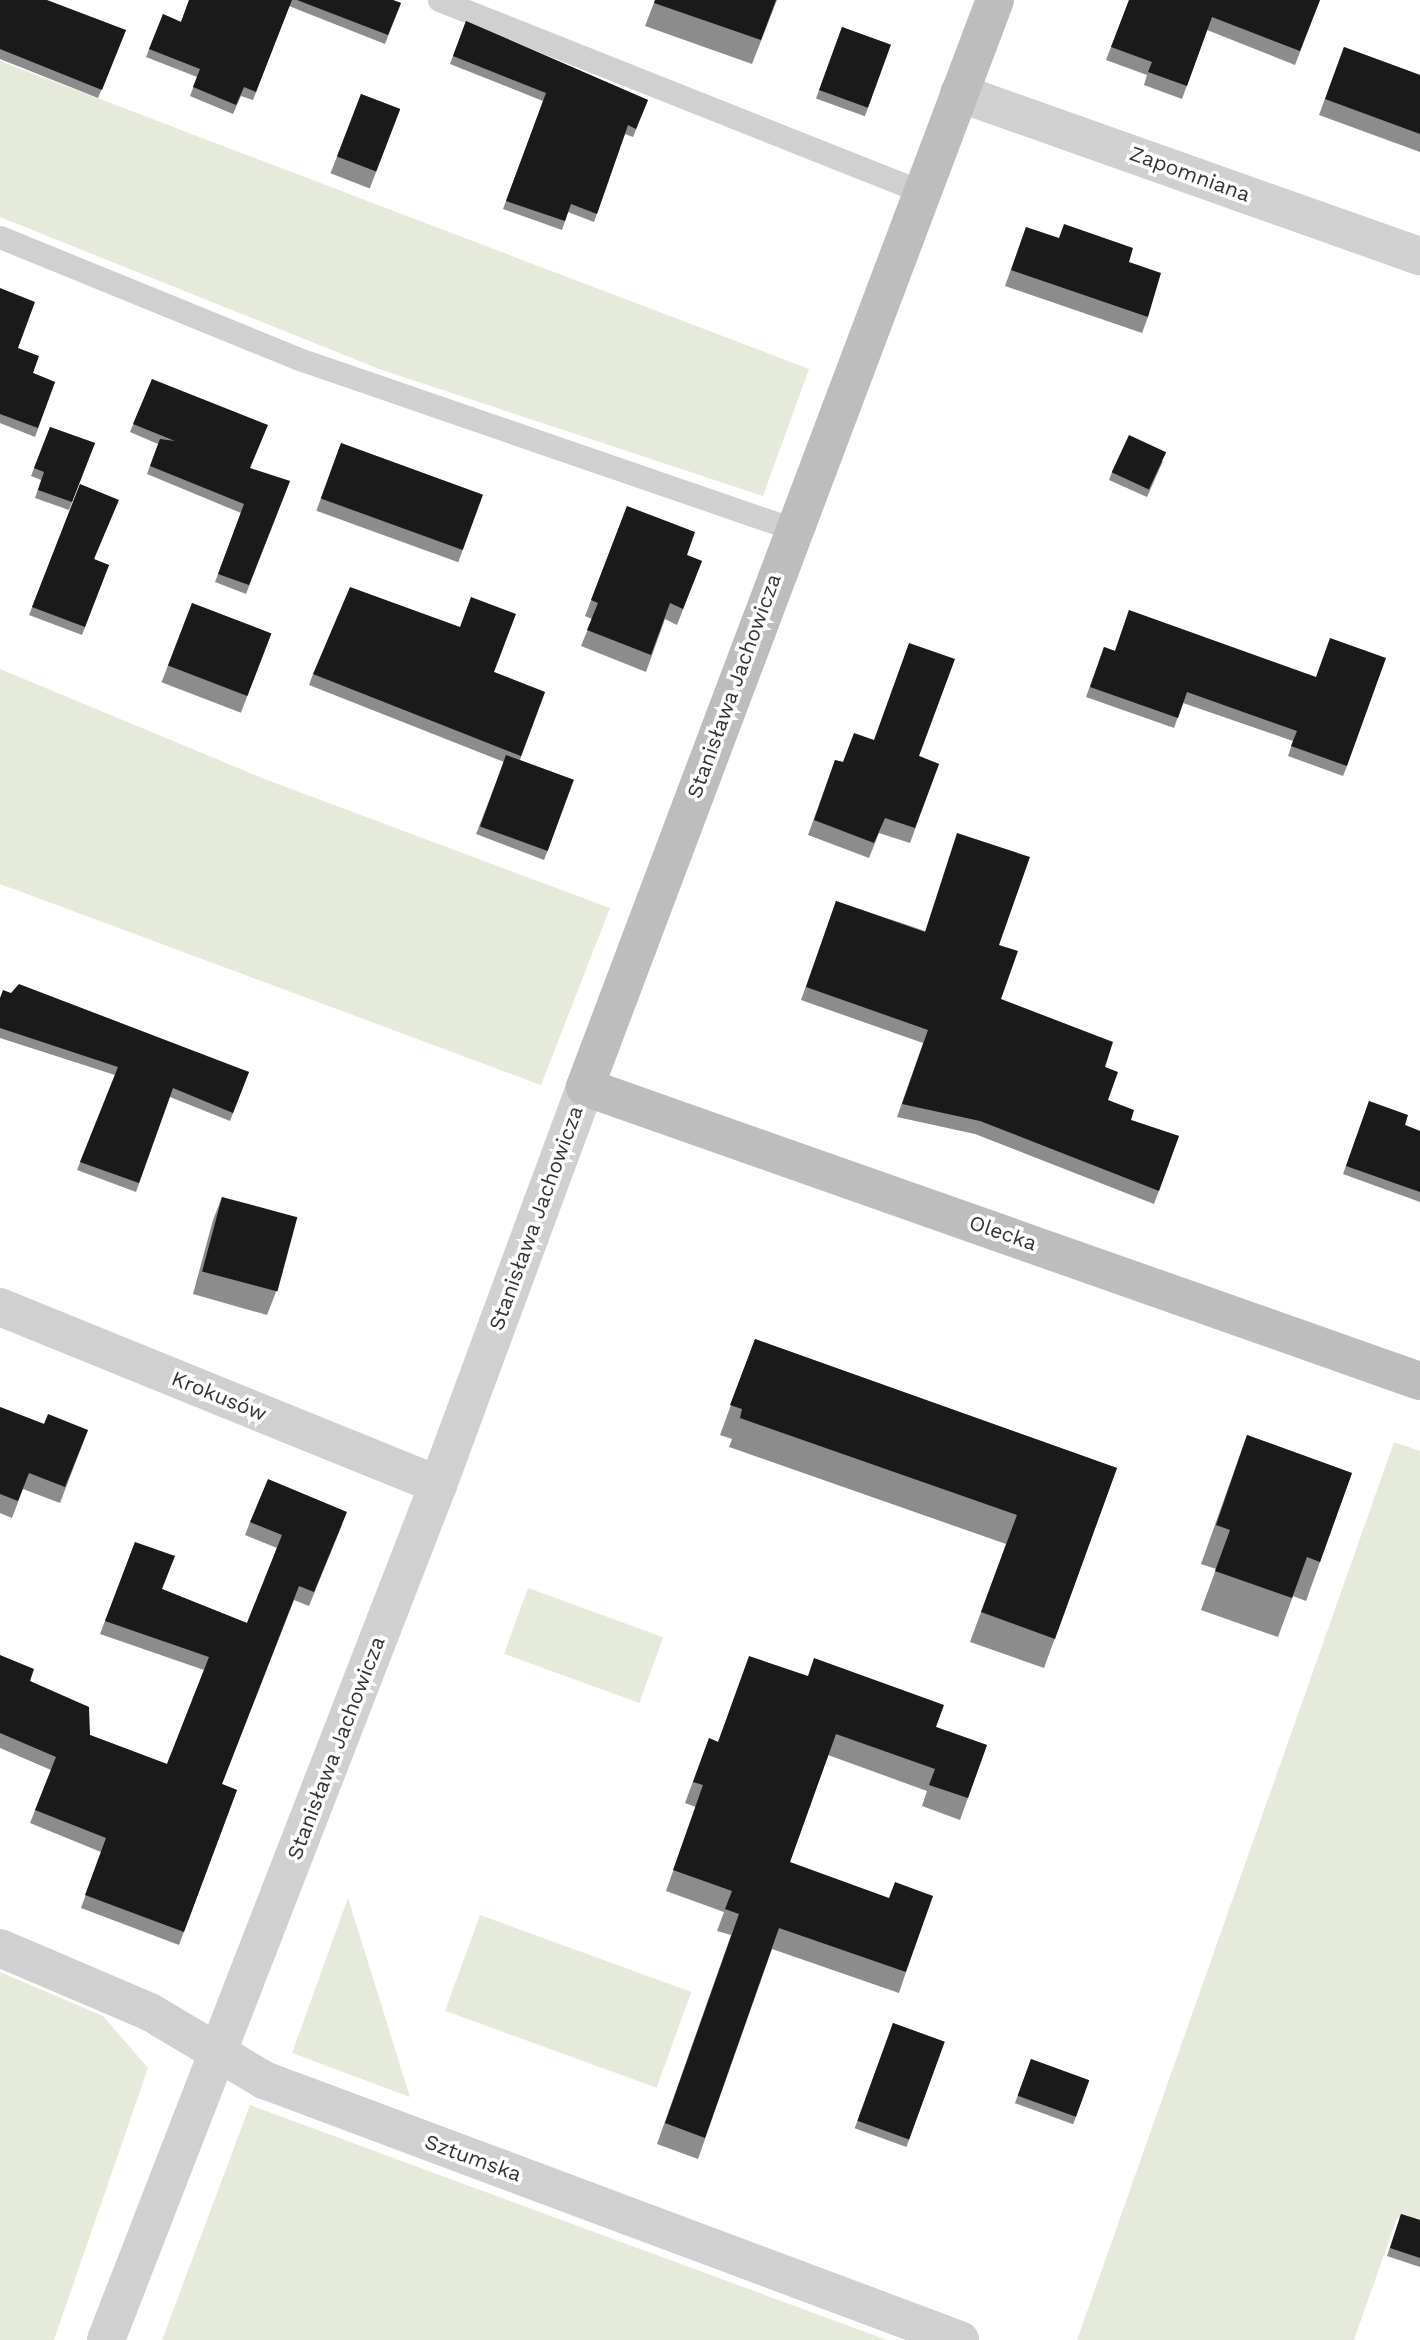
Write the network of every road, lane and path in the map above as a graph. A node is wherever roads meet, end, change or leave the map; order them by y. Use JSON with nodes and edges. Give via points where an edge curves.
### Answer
{"nodes":[{"id":1,"x":439,"y":0,"type":"edge"},
{"id":2,"x":995,"y":0,"type":"edge"},
{"id":3,"x":959,"y":93,"type":"junction"},
{"id":4,"x":920,"y":191,"type":"junction"},
{"id":5,"x":0,"y":237,"type":"edge"},
{"id":6,"x":1420,"y":256,"type":"edge"},
{"id":7,"x":793,"y":529,"type":"junction"},
{"id":8,"x":585,"y":1087,"type":"junction"},
{"id":9,"x":0,"y":1307,"type":"edge"},
{"id":10,"x":1420,"y":1381,"type":"edge"},
{"id":11,"x":438,"y":1485,"type":"junction"},
{"id":12,"x":0,"y":1948,"type":"edge"},
{"id":13,"x":218,"y":2056,"type":"junction"},
{"id":14,"x":106,"y":2340,"type":"edge"},
{"id":15,"x":960,"y":2340,"type":"edge"}],
"edges":[{"from":1,"to":4,"type":"lane"},
{"from":2,"to":3,"type":"street","name":"Stanisława Jachowicza"},
{"from":3,"to":4,"type":"street","name":"Stanisława Jachowicza"},
{"from":3,"to":6,"type":"street","name":"Zapomniana"},
{"from":4,"to":7,"type":"street","name":"Stanisława Jachowicza"},
{"from":5,"to":7,"type":"lane","via":[[302,360]]},
{"from":7,"to":8,"type":"street","name":"Stanisława Jachowicza"},
{"from":8,"to":10,"type":"street","name":"Olecka"},
{"from":8,"to":11,"type":"street","name":"Stanisława Jachowicza"},
{"from":9,"to":11,"type":"street","name":"Krokusów"},
{"from":11,"to":13,"type":"street","name":"Stanisława Jachowicza"},
{"from":12,"to":13,"type":"street","name":"Sztumska","via":[[150,2012]]},
{"from":13,"to":14,"type":"street","name":"Stanisława Jachowicza"},
{"from":13,"to":15,"type":"street","name":"Sztumska","via":[[264,2080]]}]}
